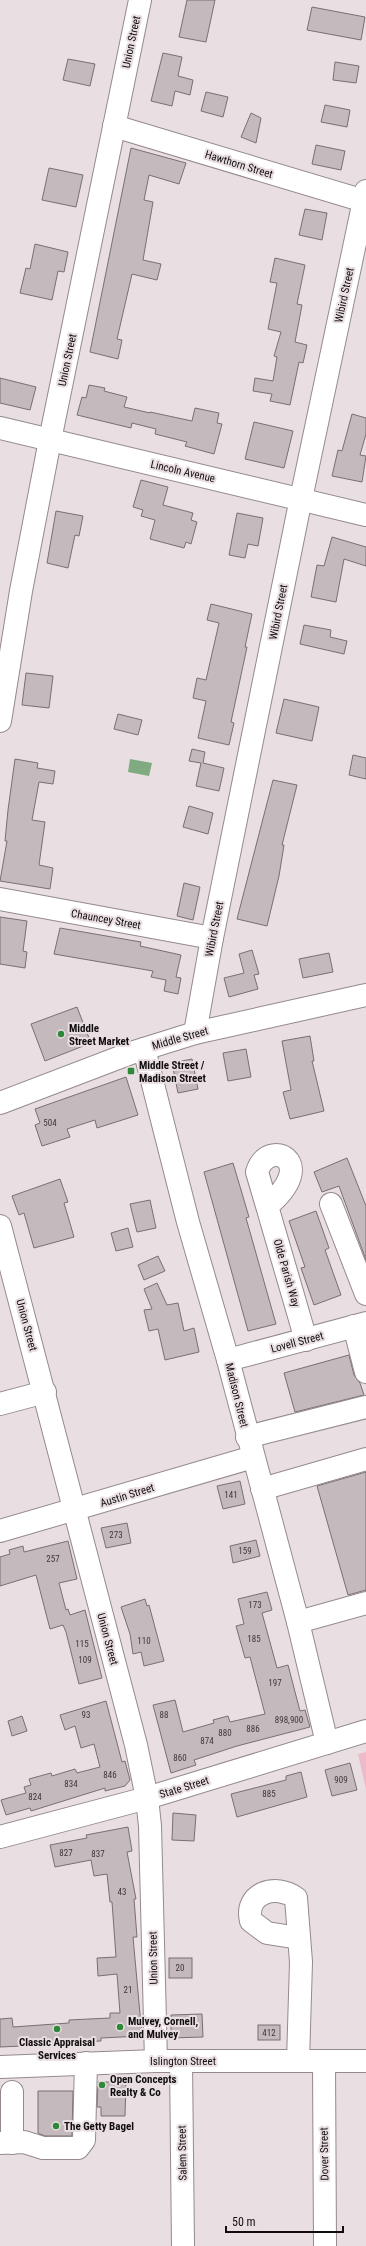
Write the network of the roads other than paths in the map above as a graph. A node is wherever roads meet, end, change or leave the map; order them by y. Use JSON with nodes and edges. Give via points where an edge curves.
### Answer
{"nodes":[{"id":1,"x":140,"y":0,"type":"edge"},
{"id":2,"x":114,"y":126,"type":"junction"},
{"id":3,"x":365,"y":196,"type":"edge"},
{"id":4,"x":0,"y":428,"type":"edge"},
{"id":5,"x":50,"y":440,"type":"junction"},
{"id":6,"x":301,"y":498,"type":"junction"},
{"id":7,"x":366,"y":514,"type":"edge"},
{"id":8,"x":0,"y":721,"type":"edge"},
{"id":9,"x":0,"y":899,"type":"edge"},
{"id":10,"x":212,"y":938,"type":"junction"},
{"id":11,"x":366,"y":995,"type":"edge"},
{"id":12,"x":195,"y":1033,"type":"junction"},
{"id":13,"x":144,"y":1048,"type":"junction"},
{"id":14,"x":0,"y":1103,"type":"edge"},
{"id":15,"x":331,"y":1204,"type":"dead end"},
{"id":16,"x":268,"y":1206,"type":"dead end"},
{"id":17,"x":0,"y":1226,"type":"edge"},
{"id":18,"x":366,"y":1294,"type":"edge"},
{"id":19,"x":360,"y":1324,"type":"edge"},
{"id":20,"x":306,"y":1340,"type":"junction"},
{"id":21,"x":228,"y":1360,"type":"junction"},
{"id":22,"x":366,"y":1372,"type":"edge"},
{"id":23,"x":45,"y":1392,"type":"junction"},
{"id":24,"x":0,"y":1404,"type":"edge"},
{"id":25,"x":366,"y":1407,"type":"edge"},
{"id":26,"x":250,"y":1447,"type":"junction"},
{"id":27,"x":366,"y":1459,"type":"edge"},
{"id":28,"x":262,"y":1489,"type":"junction"},
{"id":29,"x":76,"y":1510,"type":"junction"},
{"id":30,"x":0,"y":1531,"type":"edge"},
{"id":31,"x":366,"y":1603,"type":"edge"},
{"id":32,"x":298,"y":1622,"type":"junction"},
{"id":33,"x":366,"y":1731,"type":"edge"},
{"id":34,"x":327,"y":1743,"type":"junction"},
{"id":35,"x":147,"y":1798,"type":"junction"},
{"id":36,"x":0,"y":1837,"type":"edge"},
{"id":37,"x":299,"y":1938,"type":"dead end"},
{"id":38,"x":156,"y":2061,"type":"junction"},
{"id":39,"x":181,"y":2061,"type":"junction"},
{"id":40,"x":298,"y":2061,"type":"junction"},
{"id":41,"x":366,"y":2061,"type":"edge"},
{"id":42,"x":324,"y":2062,"type":"junction"},
{"id":43,"x":86,"y":2063,"type":"junction"},
{"id":44,"x":0,"y":2067,"type":"edge"},
{"id":45,"x":12,"y":2092,"type":"dead end"},
{"id":46,"x":12,"y":2143,"type":"edge"},
{"id":47,"x":183,"y":2246,"type":"edge"},
{"id":48,"x":325,"y":2246,"type":"edge"}],
"edges":[{"from":1,"to":2,"type":"street","name":"Union Street"},
{"from":2,"to":3,"type":"street","name":"Hawthorn Street"},
{"from":2,"to":5,"type":"street","name":"Union Street"},
{"from":3,"to":6,"type":"street","name":"Wibird Street"},
{"from":4,"to":5,"type":"street","name":"Lincoln Avenue"},
{"from":5,"to":6,"type":"street","name":"Lincoln Avenue"},
{"from":5,"to":8,"type":"street","name":"Union Street","via":[[21,591]]},
{"from":6,"to":7,"type":"street","name":"Lincoln Avenue"},
{"from":6,"to":10,"type":"street","name":"Wibird Street"},
{"from":9,"to":10,"type":"street","name":"Chauncey Street"},
{"from":10,"to":12,"type":"street","name":"Wibird Street"},
{"from":11,"to":12,"type":"street","name":"Middle Street"},
{"from":12,"to":13,"type":"street","name":"Middle Street"},
{"from":13,"to":14,"type":"street","name":"Middle Street"},
{"from":13,"to":21,"type":"street","name":"Madison Street","via":[[188,1222]]},
{"from":15,"to":18,"type":"street"},
{"from":16,"to":20,"type":"street","name":"Olde Parish Way"},
{"from":17,"to":23,"type":"street","name":"Union Street"},
{"from":19,"to":20,"type":"street","name":"Lovell Street"},
{"from":19,"to":22,"type":"street"},
{"from":20,"to":21,"type":"street","name":"Lovell Street"},
{"from":21,"to":26,"type":"street","name":"Madison Street"},
{"from":23,"to":24,"type":"street"},
{"from":23,"to":29,"type":"street","name":"Union Street"},
{"from":25,"to":26,"type":"street","name":"Austin Street"},
{"from":26,"to":28,"type":"street","name":"Madison Street"},
{"from":26,"to":29,"type":"street","name":"Austin Street"},
{"from":27,"to":28,"type":"street"},
{"from":28,"to":32,"type":"street","name":"Madison Street"},
{"from":29,"to":30,"type":"street","name":"Austin Street"},
{"from":29,"to":35,"type":"street","name":"Union Street","via":[[136,1745]]},
{"from":31,"to":32,"type":"street"},
{"from":32,"to":34,"type":"street","name":"Madison Street"},
{"from":33,"to":34,"type":"street","name":"State Street"},
{"from":34,"to":35,"type":"street","name":"State Street"},
{"from":35,"to":36,"type":"street","name":"State Street"},
{"from":35,"to":38,"type":"street","name":"Union Street","via":[[150,1826]]},
{"from":37,"to":40,"type":"street","via":[[301,1962]]},
{"from":38,"to":39,"type":"street","name":"Islington Street"},
{"from":38,"to":43,"type":"street","name":"Islington Street"},
{"from":39,"to":40,"type":"street","name":"Islington Street"},
{"from":39,"to":47,"type":"street","name":"Salem Street"},
{"from":40,"to":42,"type":"street","name":"Islington Street"},
{"from":41,"to":42,"type":"street","name":"Islington Street"},
{"from":42,"to":48,"type":"street","name":"Dover Street"},
{"from":43,"to":44,"type":"street","name":"Islington Street"},
{"from":43,"to":46,"type":"street","via":[[82,2145],[78,2148],[43,2148]]},
{"from":45,"to":46,"type":"street"}]}
